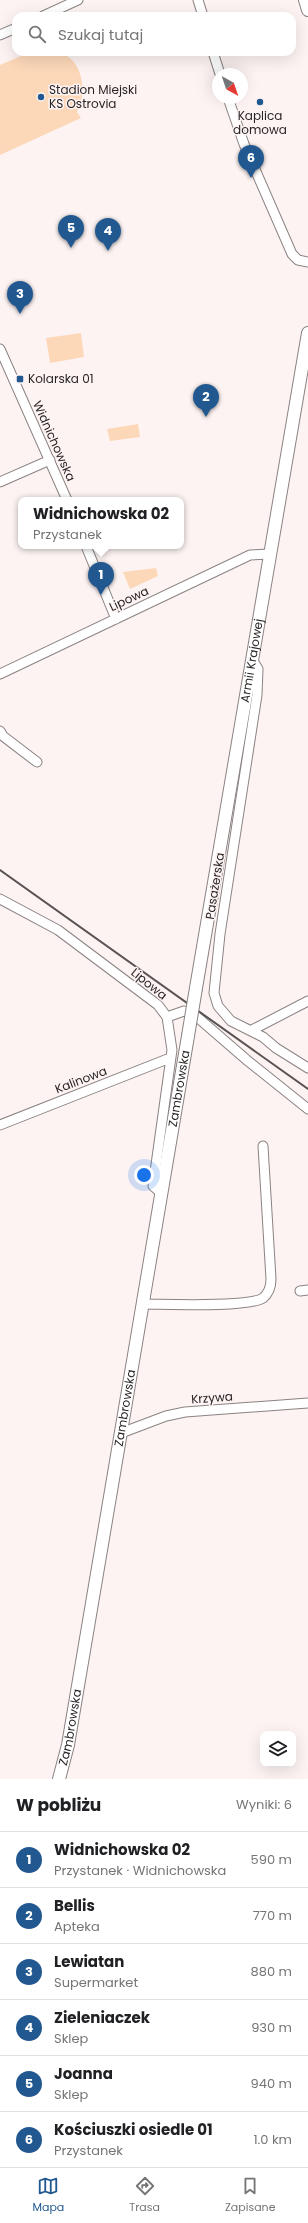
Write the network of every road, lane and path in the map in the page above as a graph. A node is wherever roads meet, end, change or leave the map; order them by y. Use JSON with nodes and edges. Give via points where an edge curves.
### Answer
{"nodes":[{"id":1,"x":78,"y":0,"type":"edge"},
{"id":2,"x":198,"y":0,"type":"edge"},
{"id":3,"x":305,"y":0,"type":"edge"},
{"id":4,"x":308,"y":10,"type":"edge"},
{"id":5,"x":52,"y":12,"type":"edge"},
{"id":6,"x":202,"y":12,"type":"edge"},
{"id":7,"x":12,"y":30,"type":"edge"},
{"id":8,"x":0,"y":35,"type":"edge"},
{"id":9,"x":214,"y":56,"type":"edge"},
{"id":10,"x":218,"y":68,"type":"edge"},
{"id":11,"x":230,"y":104,"type":"edge"},
{"id":12,"x":308,"y":262,"type":"edge"},
{"id":13,"x":308,"y":333,"type":"edge"},
{"id":14,"x":0,"y":348,"type":"edge"},
{"id":15,"x":4,"y":367,"type":"edge"},
{"id":16,"x":50,"y":460,"type":"junction"},
{"id":17,"x":0,"y":482,"type":"edge"},
{"id":18,"x":66,"y":497,"type":"edge"},
{"id":19,"x":87,"y":549,"type":"edge"},
{"id":20,"x":270,"y":554,"type":"junction"},
{"id":21,"x":116,"y":619,"type":"junction"},
{"id":22,"x":252,"y":661,"type":"junction"},
{"id":23,"x":0,"y":674,"type":"edge"},
{"id":24,"x":0,"y":731,"type":"edge"},
{"id":25,"x":37,"y":762,"type":"dead end"},
{"id":26,"x":0,"y":899,"type":"edge"},
{"id":27,"x":308,"y":1001,"type":"edge"},
{"id":28,"x":167,"y":1017,"type":"junction"},
{"id":29,"x":252,"y":1030,"type":"junction"},
{"id":30,"x":188,"y":1036,"type":"joint"},
{"id":31,"x":170,"y":1058,"type":"junction"},
{"id":32,"x":308,"y":1068,"type":"edge"},
{"id":33,"x":308,"y":1109,"type":"edge"},
{"id":34,"x":0,"y":1125,"type":"edge"},
{"id":35,"x":263,"y":1146,"type":"dead end"},
{"id":36,"x":162,"y":1194,"type":"junction"},
{"id":37,"x":143,"y":1304,"type":"junction"},
{"id":38,"x":308,"y":1403,"type":"edge"},
{"id":39,"x":121,"y":1434,"type":"junction"},
{"id":40,"x":59,"y":1779,"type":"edge"}],
"edges":[{"from":1,"to":5,"type":"street"},
{"from":2,"to":6,"type":"street"},
{"from":3,"to":4,"type":"main road"},
{"from":7,"to":8,"type":"street"},
{"from":9,"to":10,"type":"street"},
{"from":11,"to":12,"type":"street","via":[[292,254],[298,260]]},
{"from":13,"to":20,"type":"main road","name":"Armii Krajowej"},
{"from":14,"to":15,"type":"street","name":"Widnichowska"},
{"from":15,"to":16,"type":"street","name":"Widnichowska"},
{"from":16,"to":17,"type":"street"},
{"from":16,"to":18,"type":"street","name":"Widnichowska"},
{"from":19,"to":21,"type":"street"},
{"from":20,"to":21,"type":"street","name":"Lipowa","via":[[250,555]]},
{"from":20,"to":22,"type":"main road","name":"Armii Krajowej"},
{"from":21,"to":23,"type":"street","name":"Lipowa"},
{"from":22,"to":29,"type":"street","name":"Pasażerska","via":[[258,669],[257,694],[220,934],[214,993],[223,1013],[240,1027]]},
{"from":22,"to":30,"type":"main road","name":"Armii Krajowej","bridge":true},
{"from":24,"to":25,"type":"street","via":[[2,736]]},
{"from":26,"to":28,"type":"street","name":"Lipowa","via":[[58,930],[158,1005]]},
{"from":27,"to":29,"type":"street"},
{"from":28,"to":31,"type":"street","name":"Lipowa","via":[[172,1050]]},
{"from":28,"to":33,"type":"street","via":[[184,1011],[196,1016]]},
{"from":29,"to":32,"type":"street","name":"Pasażerska"},
{"from":30,"to":36,"type":"main road","name":"Zambrowska"},
{"from":31,"to":34,"type":"street","name":"Kalinowa"},
{"from":31,"to":36,"type":"street","name":"Lipowa","via":[[153,1186]]},
{"from":35,"to":37,"type":"street","via":[[271,1279],[271,1286],[266,1295],[251,1302],[204,1305]]},
{"from":36,"to":37,"type":"main road","name":"Zambrowska"},
{"from":37,"to":39,"type":"main road","name":"Zambrowska"},
{"from":38,"to":39,"type":"street","name":"Krzywa","via":[[185,1412],[166,1416]]},
{"from":39,"to":40,"type":"main road","name":"Zambrowska","via":[[68,1745]]}]}
